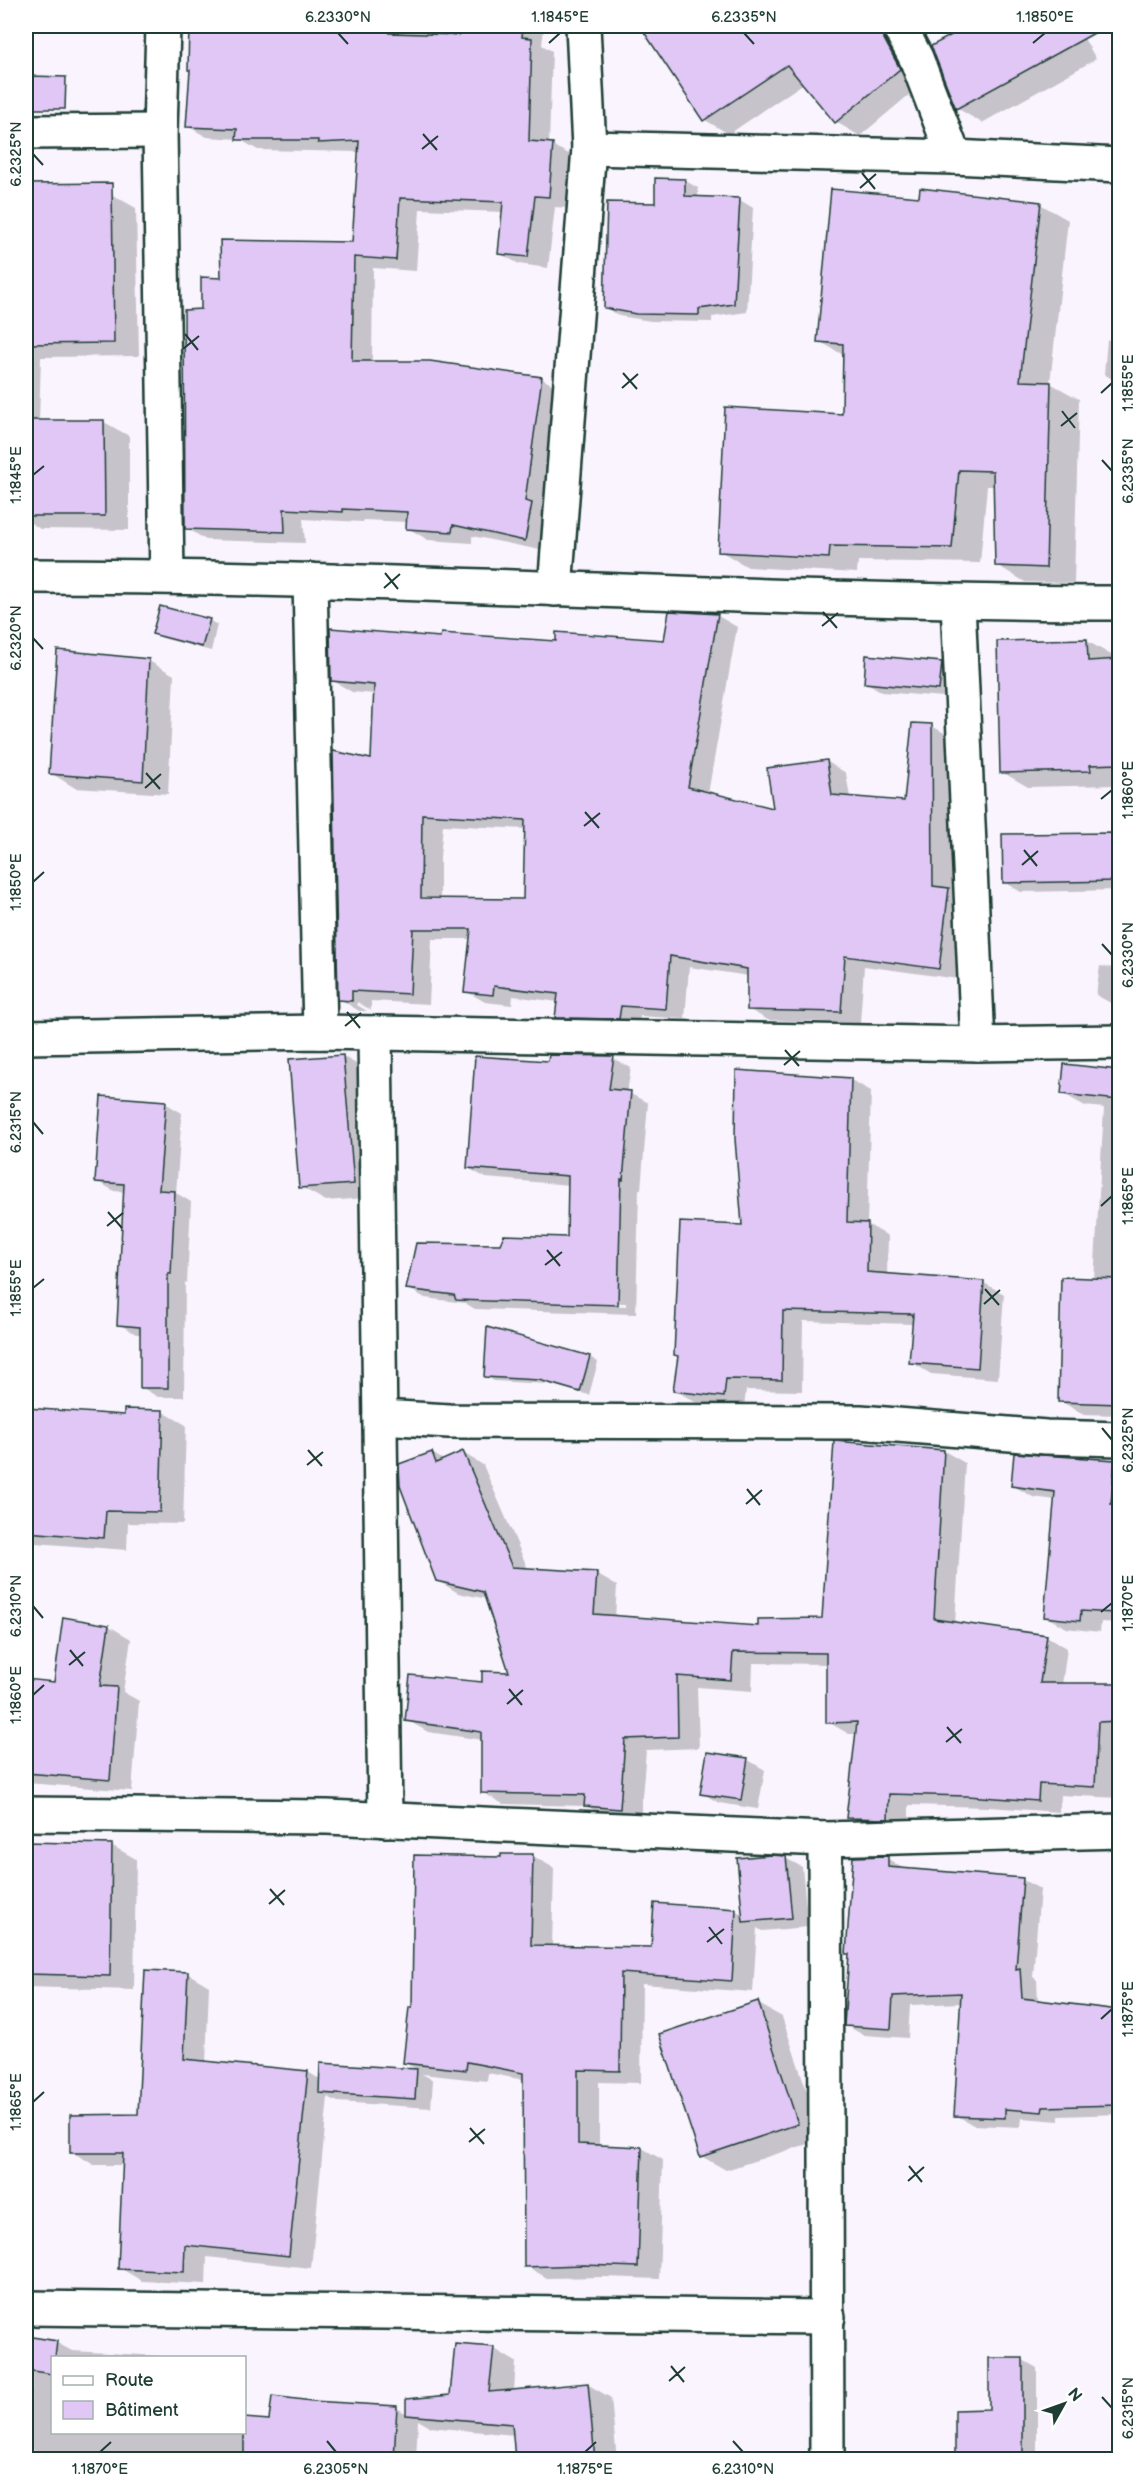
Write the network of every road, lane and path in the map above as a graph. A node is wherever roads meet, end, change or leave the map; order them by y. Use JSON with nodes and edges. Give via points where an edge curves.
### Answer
{"nodes":[{"id":1,"x":163,"y":26,"type":"edge"},
{"id":2,"x":583,"y":26,"type":"edge"},
{"id":3,"x":899,"y":26,"type":"edge"},
{"id":4,"x":160,"y":131,"type":"junction"},
{"id":5,"x":26,"y":132,"type":"edge"},
{"id":6,"x":589,"y":148,"type":"junction"},
{"id":7,"x":954,"y":158,"type":"junction"},
{"id":8,"x":1119,"y":165,"type":"edge"},
{"id":9,"x":26,"y":576,"type":"edge"},
{"id":10,"x":166,"y":576,"type":"junction"},
{"id":11,"x":310,"y":580,"type":"junction"},
{"id":12,"x":555,"y":589,"type":"junction"},
{"id":13,"x":958,"y":603,"type":"junction"},
{"id":14,"x":1119,"y":603,"type":"edge"},
{"id":15,"x":320,"y":1032,"type":"junction"},
{"id":16,"x":375,"y":1033,"type":"junction"},
{"id":17,"x":26,"y":1038,"type":"edge"},
{"id":18,"x":1119,"y":1042,"type":"edge"},
{"id":19,"x":978,"y":1044,"type":"junction"},
{"id":20,"x":380,"y":1417,"type":"junction"},
{"id":21,"x":1119,"y":1439,"type":"edge"},
{"id":22,"x":26,"y":1814,"type":"edge"},
{"id":23,"x":385,"y":1820,"type":"junction"},
{"id":24,"x":1119,"y":1831,"type":"edge"},
{"id":25,"x":825,"y":1839,"type":"junction"},
{"id":26,"x":26,"y":2308,"type":"edge"},
{"id":27,"x":828,"y":2317,"type":"junction"},
{"id":28,"x":827,"y":2460,"type":"edge"}],
"edges":[{"from":1,"to":4,"type":"street"},
{"from":2,"to":6,"type":"street"},
{"from":3,"to":7,"type":"street","via":[[916,58]]},
{"from":4,"to":5,"type":"street"},
{"from":4,"to":10,"type":"street"},
{"from":6,"to":7,"type":"street"},
{"from":6,"to":12,"type":"street"},
{"from":7,"to":8,"type":"street"},
{"from":9,"to":10,"type":"street"},
{"from":10,"to":11,"type":"street"},
{"from":11,"to":12,"type":"street"},
{"from":11,"to":15,"type":"street"},
{"from":12,"to":13,"type":"street"},
{"from":13,"to":14,"type":"street"},
{"from":13,"to":19,"type":"street"},
{"from":15,"to":16,"type":"street"},
{"from":15,"to":17,"type":"street"},
{"from":16,"to":19,"type":"street"},
{"from":16,"to":20,"type":"street"},
{"from":18,"to":19,"type":"street"},
{"from":20,"to":21,"type":"street","via":[[449,1421],[860,1422]]},
{"from":20,"to":23,"type":"street"},
{"from":22,"to":23,"type":"street"},
{"from":23,"to":25,"type":"street"},
{"from":24,"to":25,"type":"street"},
{"from":25,"to":27,"type":"street"},
{"from":26,"to":27,"type":"street"},
{"from":27,"to":28,"type":"street"}]}
